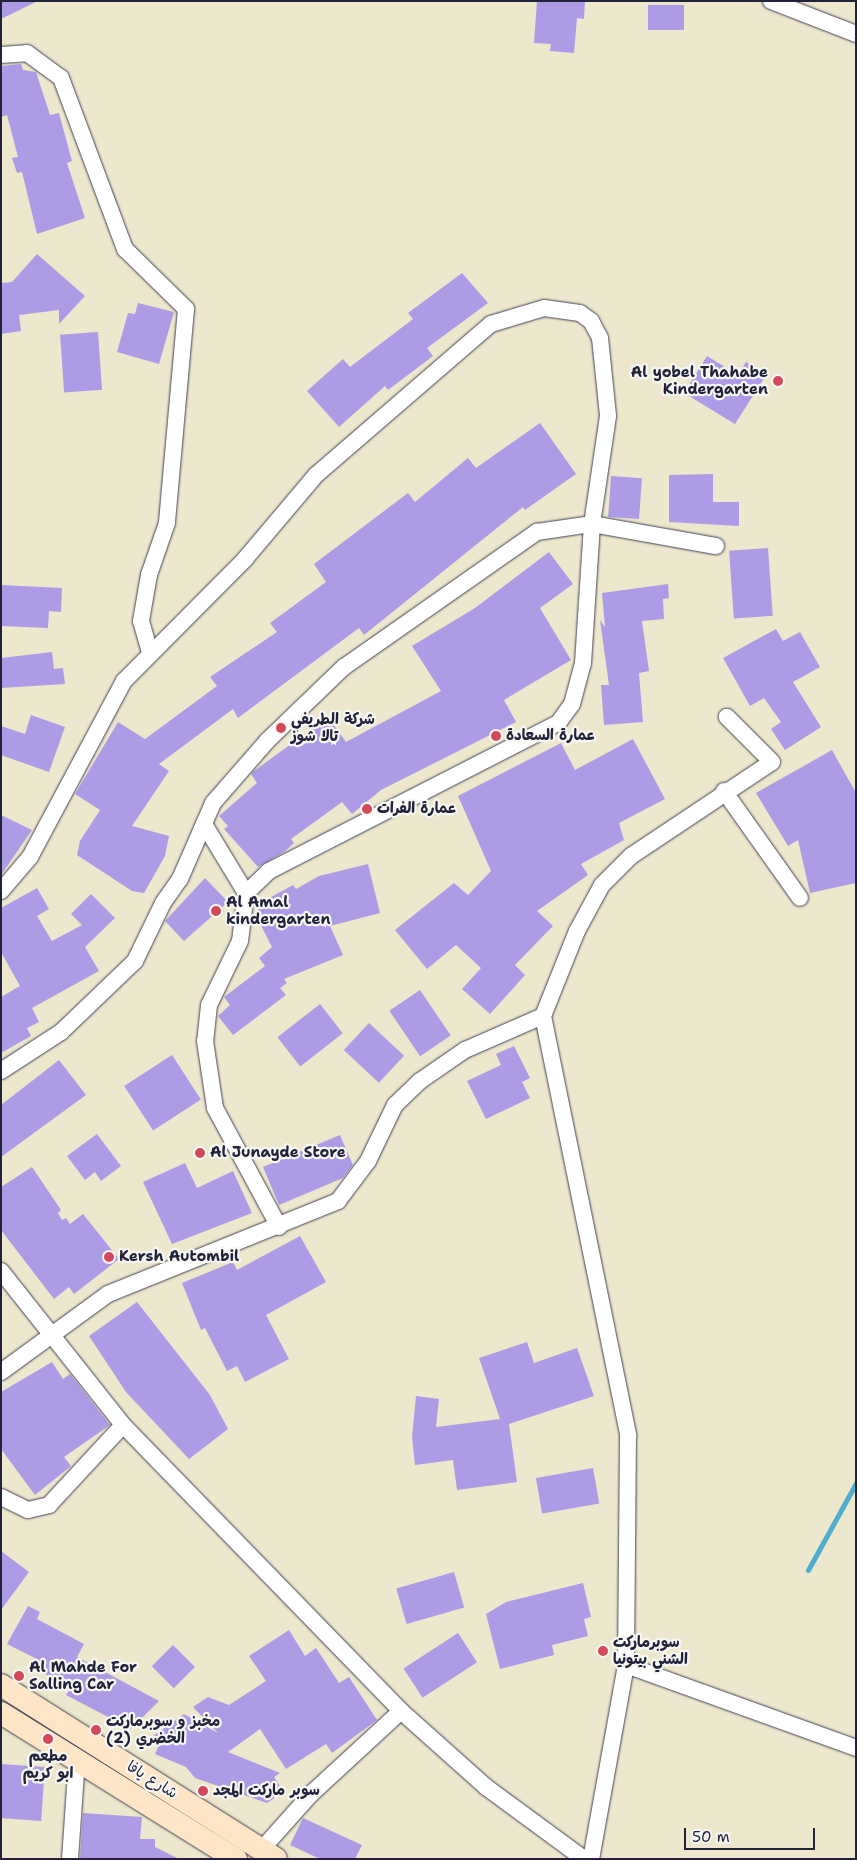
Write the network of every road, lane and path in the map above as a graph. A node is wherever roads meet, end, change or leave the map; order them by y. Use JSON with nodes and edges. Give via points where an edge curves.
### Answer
{"nodes":[{"id":1,"x":771,"y":1,"type":"edge"},
{"id":2,"x":856,"y":34,"type":"edge"},
{"id":3,"x":1,"y":55,"type":"edge"},
{"id":4,"x":592,"y":524,"type":"junction"},
{"id":5,"x":716,"y":546,"type":"dead end"},
{"id":6,"x":150,"y":652,"type":"junction"},
{"id":7,"x":727,"y":717,"type":"dead end"},
{"id":8,"x":724,"y":791,"type":"junction"},
{"id":9,"x":204,"y":824,"type":"junction"},
{"id":10,"x":1,"y":891,"type":"edge"},
{"id":11,"x":246,"y":893,"type":"junction"},
{"id":12,"x":800,"y":898,"type":"dead end"},
{"id":13,"x":543,"y":1016,"type":"junction"},
{"id":14,"x":1,"y":1071,"type":"edge"},
{"id":15,"x":279,"y":1227,"type":"junction"},
{"id":16,"x":1,"y":1271,"type":"edge"},
{"id":17,"x":50,"y":1338,"type":"junction"},
{"id":18,"x":1,"y":1372,"type":"edge"},
{"id":19,"x":123,"y":1425,"type":"junction"},
{"id":20,"x":1,"y":1496,"type":"edge"},
{"id":21,"x":626,"y":1665,"type":"junction"},
{"id":22,"x":1,"y":1685,"type":"edge"},
{"id":23,"x":401,"y":1711,"type":"junction"},
{"id":24,"x":1,"y":1713,"type":"edge"},
{"id":25,"x":856,"y":1748,"type":"edge"},
{"id":26,"x":76,"y":1760,"type":"junction"},
{"id":27,"x":269,"y":1854,"type":"edge"},
{"id":28,"x":70,"y":1859,"type":"edge"},
{"id":29,"x":236,"y":1859,"type":"edge"},
{"id":30,"x":584,"y":1859,"type":"edge"},
{"id":31,"x":591,"y":1859,"type":"edge"}],
"edges":[{"from":1,"to":2,"type":"street"},
{"from":3,"to":6,"type":"street","via":[[27,53],[61,78],[125,249],[186,309],[167,523],[148,574],[141,621]]},
{"from":4,"to":5,"type":"street"},
{"from":4,"to":6,"type":"street","via":[[608,416],[600,338],[580,313],[544,308],[511,314],[491,324],[316,475],[245,559]]},
{"from":4,"to":9,"type":"street","via":[[537,532],[344,667],[267,742],[213,803]]},
{"from":4,"to":11,"type":"street","via":[[583,663],[572,704],[558,723],[269,871]]},
{"from":6,"to":10,"type":"street","via":[[124,681],[30,857]]},
{"from":7,"to":8,"type":"street","via":[[772,762]]},
{"from":8,"to":12,"type":"street"},
{"from":8,"to":13,"type":"street","via":[[632,856],[602,885],[577,931]]},
{"from":9,"to":11,"type":"street"},
{"from":9,"to":14,"type":"street","via":[[135,961],[61,1032]]},
{"from":11,"to":15,"type":"street","via":[[240,941],[209,1005],[205,1040],[215,1108]]},
{"from":13,"to":15,"type":"street","via":[[465,1050],[420,1081],[395,1105],[368,1161],[338,1201]]},
{"from":13,"to":21,"type":"street","via":[[628,1435]]},
{"from":15,"to":17,"type":"street","via":[[108,1294]]},
{"from":16,"to":17,"type":"street"},
{"from":17,"to":18,"type":"street"},
{"from":17,"to":19,"type":"street"},
{"from":19,"to":20,"type":"street","via":[[49,1505],[28,1510]]},
{"from":19,"to":23,"type":"street"},
{"from":21,"to":25,"type":"street"},
{"from":21,"to":31,"type":"street"},
{"from":22,"to":27,"type":"main road","name":"شارع يافا"},
{"from":23,"to":27,"type":"street","via":[[310,1794]]},
{"from":23,"to":30,"type":"street","via":[[486,1788]]},
{"from":24,"to":26,"type":"main road","name":"شارع يافا"},
{"from":26,"to":28,"type":"street"},
{"from":26,"to":29,"type":"main road","name":"شارع يافا"}]}
